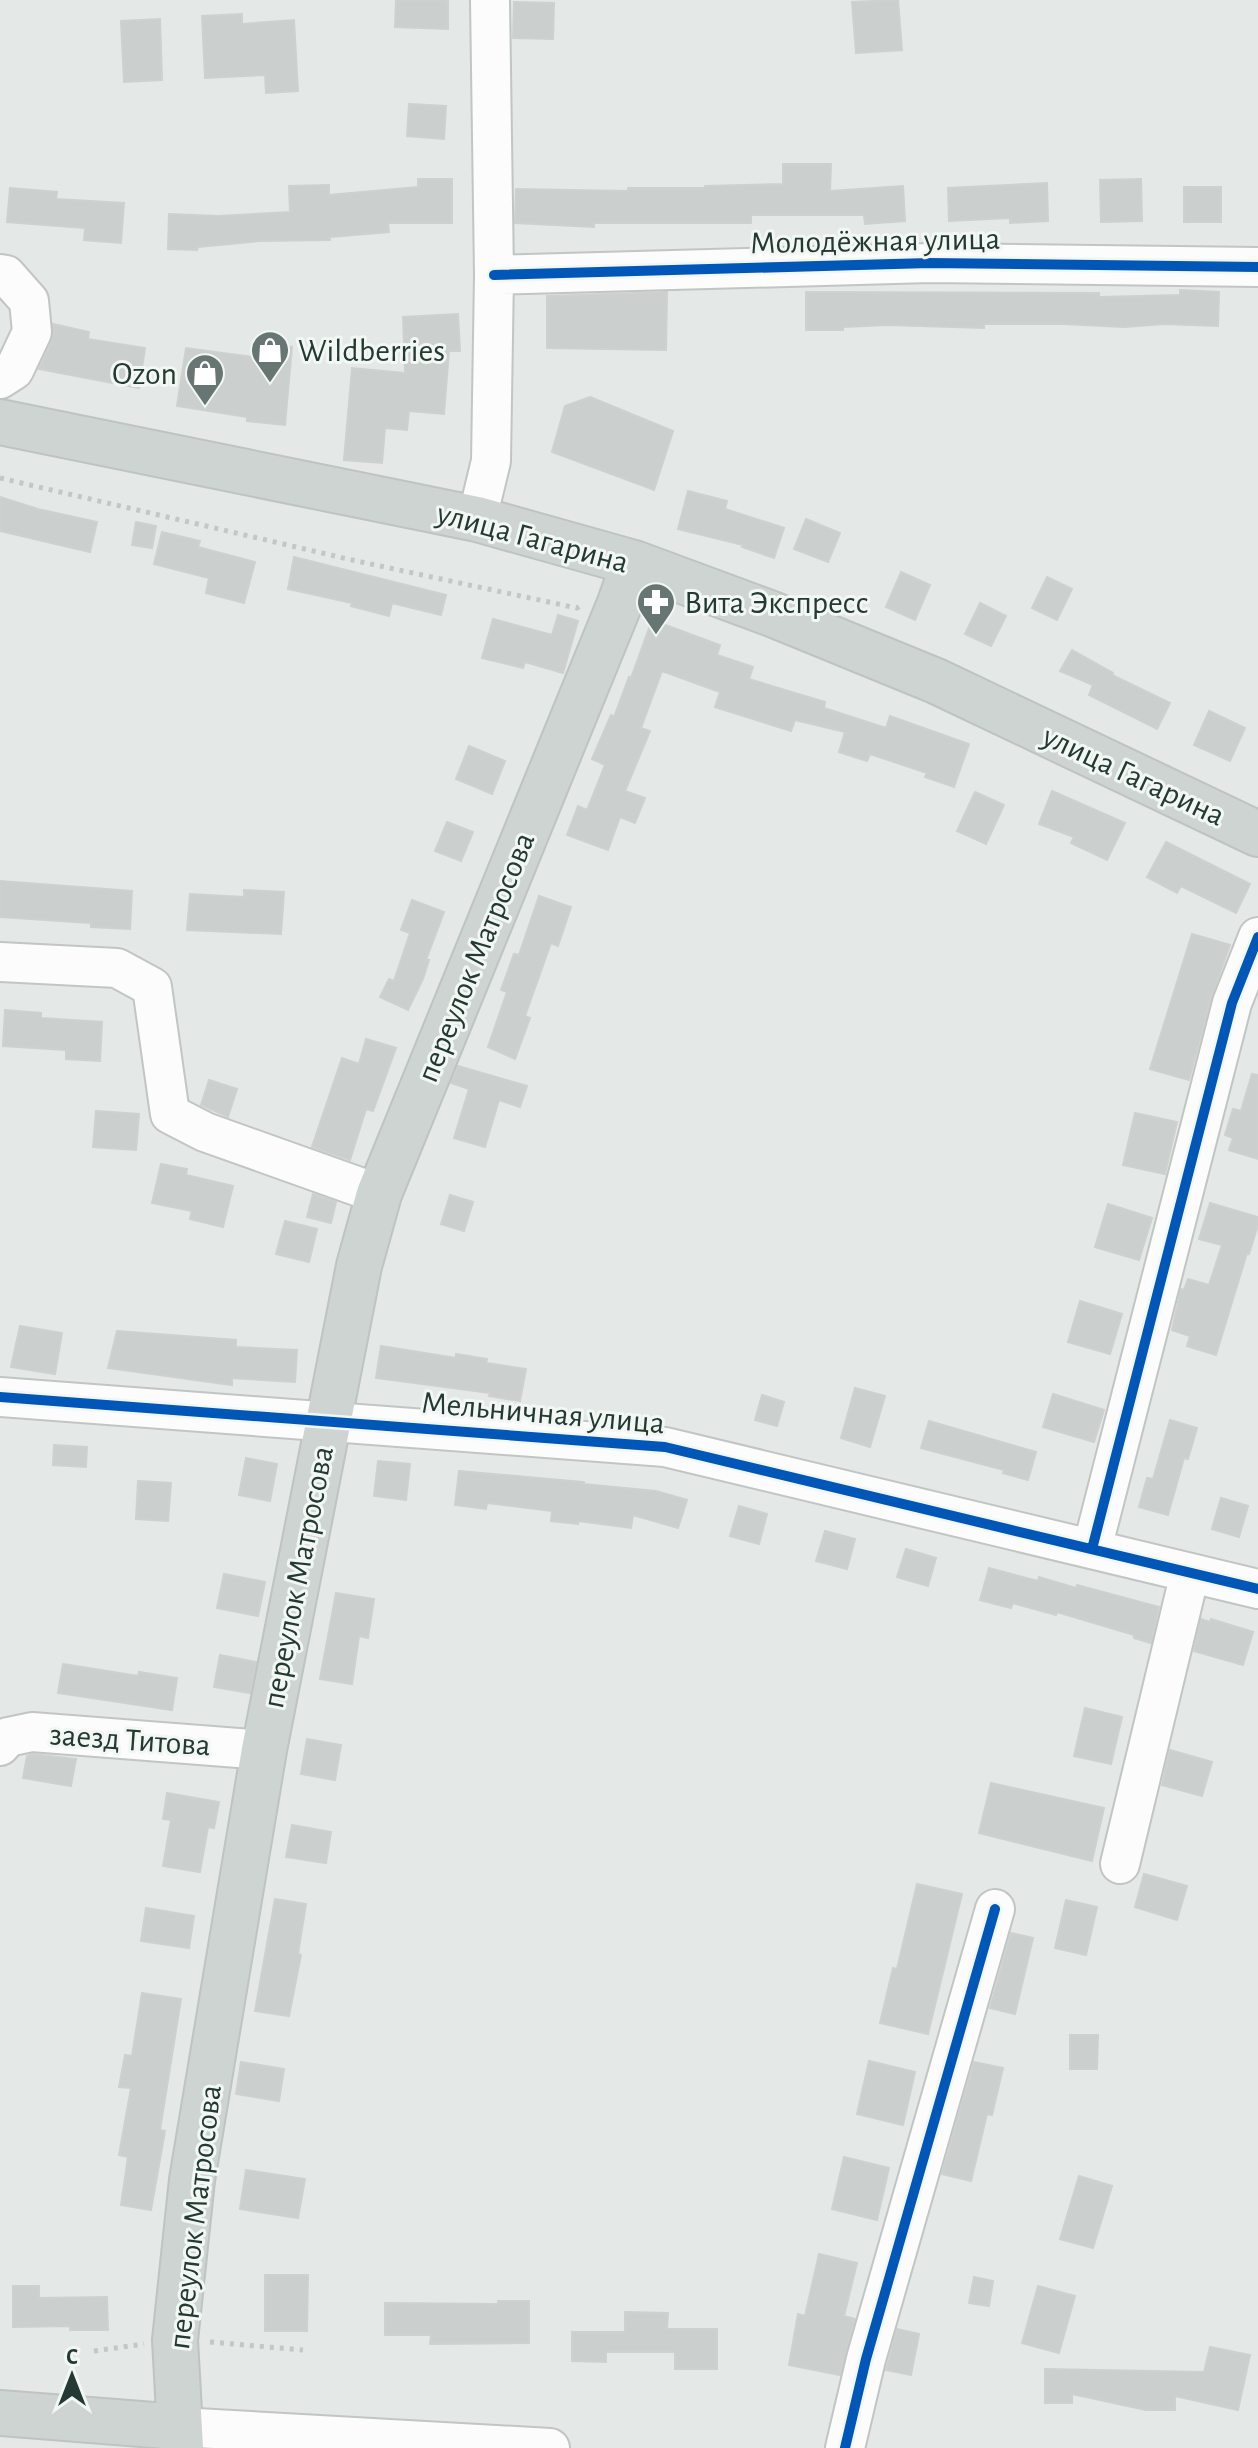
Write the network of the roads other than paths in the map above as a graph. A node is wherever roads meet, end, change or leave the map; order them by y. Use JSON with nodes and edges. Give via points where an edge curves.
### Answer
{"nodes":[{"id":1,"x":490,"y":0,"type":"edge"},
{"id":2,"x":1258,"y":267,"type":"edge"},
{"id":3,"x":0,"y":274,"type":"edge"},
{"id":4,"x":494,"y":275,"type":"junction"},
{"id":5,"x":0,"y":379,"type":"edge"},
{"id":6,"x":0,"y":422,"type":"edge"},
{"id":7,"x":477,"y":519,"type":"junction"},
{"id":8,"x":634,"y":563,"type":"junction"},
{"id":9,"x":1258,"y":834,"type":"edge"},
{"id":10,"x":1258,"y":937,"type":"edge"},
{"id":11,"x":0,"y":962,"type":"edge"},
{"id":12,"x":379,"y":1194,"type":"junction"},
{"id":13,"x":0,"y":1397,"type":"edge"},
{"id":14,"x":327,"y":1420,"type":"junction"},
{"id":15,"x":1092,"y":1549,"type":"junction"},
{"id":16,"x":1190,"y":1573,"type":"junction"},
{"id":17,"x":1258,"y":1589,"type":"edge"},
{"id":18,"x":0,"y":1746,"type":"edge"},
{"id":19,"x":264,"y":1750,"type":"junction"},
{"id":20,"x":1120,"y":1864,"type":"dead end"},
{"id":21,"x":995,"y":1909,"type":"dead end"},
{"id":22,"x":0,"y":2413,"type":"edge"},
{"id":23,"x":180,"y":2438,"type":"edge"},
{"id":24,"x":550,"y":2448,"type":"edge"},
{"id":25,"x":845,"y":2448,"type":"edge"}],
"edges":[{"from":1,"to":4,"type":"street"},
{"from":2,"to":4,"type":"street","name":"Молодёжная улица","via":[[930,263]]},
{"from":3,"to":5,"type":"street","via":[[29,301],[32,332],[14,370]]},
{"from":4,"to":7,"type":"street","via":[[491,461]]},
{"from":6,"to":7,"type":"main road","name":"улица Гагарина"},
{"from":7,"to":8,"type":"main road","name":"улица Гагарина"},
{"from":8,"to":9,"type":"main road","name":"улица Гагарина","via":[[936,681]]},
{"from":8,"to":12,"type":"main road","name":"переулок Матросова"},
{"from":10,"to":15,"type":"street","via":[[1232,1003]]},
{"from":11,"to":12,"type":"street","via":[[117,968],[152,987],[170,1114],[205,1132]]},
{"from":12,"to":14,"type":"main road","name":"переулок Матросова"},
{"from":13,"to":14,"type":"street","name":"Мельничная улица"},
{"from":14,"to":15,"type":"street","name":"Мельничная улица","via":[[665,1447]]},
{"from":14,"to":19,"type":"main road","name":"переулок Матросова"},
{"from":15,"to":16,"type":"street","name":"Мельничная улица"},
{"from":16,"to":17,"type":"street","name":"Мельничная улица"},
{"from":16,"to":20,"type":"street"},
{"from":18,"to":19,"type":"street","name":"заезд Титова","via":[[8,1737],[32,1732]]},
{"from":19,"to":23,"type":"main road","name":"переулок Матросова","via":[[192,2180],[175,2340]]},
{"from":21,"to":25,"type":"street"},
{"from":22,"to":23,"type":"main road"},
{"from":23,"to":24,"type":"street"}]}
